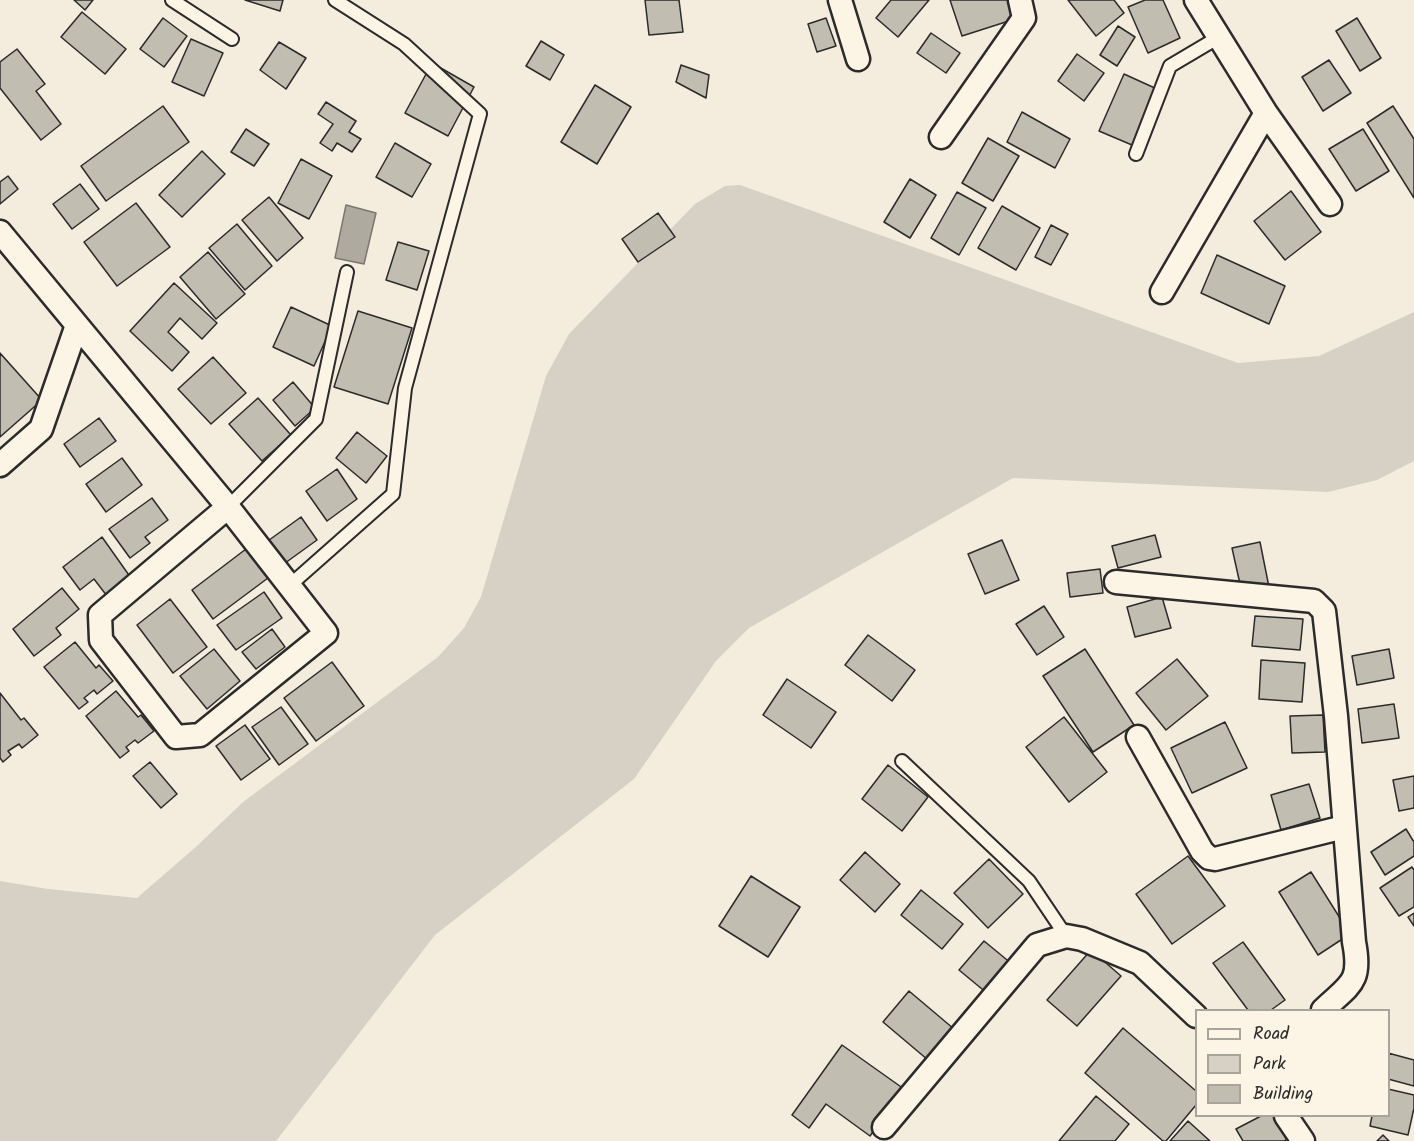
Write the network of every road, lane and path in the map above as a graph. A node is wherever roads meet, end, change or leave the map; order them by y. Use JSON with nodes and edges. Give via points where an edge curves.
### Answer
{"nodes":[{"id":1,"x":172,"y":0,"type":"edge"},
{"id":2,"x":335,"y":0,"type":"edge"},
{"id":3,"x":840,"y":0,"type":"edge"},
{"id":4,"x":1020,"y":0,"type":"edge"},
{"id":5,"x":1196,"y":0,"type":"edge"},
{"id":6,"x":1219,"y":37,"type":"junction"},
{"id":7,"x":232,"y":39,"type":"dead end"},
{"id":8,"x":858,"y":59,"type":"dead end"},
{"id":9,"x":1266,"y":113,"type":"junction"},
{"id":10,"x":941,"y":137,"type":"dead end"},
{"id":11,"x":1136,"y":154,"type":"dead end"},
{"id":12,"x":1330,"y":204,"type":"dead end"},
{"id":13,"x":0,"y":232,"type":"edge"},
{"id":14,"x":347,"y":272,"type":"dead end"},
{"id":15,"x":1162,"y":292,"type":"dead end"},
{"id":16,"x":77,"y":325,"type":"junction"},
{"id":17,"x":0,"y":465,"type":"edge"},
{"id":18,"x":228,"y":507,"type":"junction"},
{"id":19,"x":1116,"y":582,"type":"dead end"},
{"id":20,"x":289,"y":586,"type":"junction"},
{"id":21,"x":1138,"y":737,"type":"dead end"},
{"id":22,"x":902,"y":761,"type":"dead end"},
{"id":23,"x":1344,"y":827,"type":"junction"},
{"id":24,"x":1066,"y":936,"type":"junction"},
{"id":25,"x":1325,"y":1009,"type":"edge"},
{"id":26,"x":1195,"y":1014,"type":"edge"},
{"id":27,"x":1287,"y":1117,"type":"edge"},
{"id":28,"x":884,"y":1127,"type":"dead end"},
{"id":29,"x":1303,"y":1141,"type":"edge"}],
"edges":[{"from":1,"to":7,"type":"lane"},
{"from":2,"to":20,"type":"lane","via":[[404,44],[480,114],[405,388],[393,494]]},
{"from":3,"to":8,"type":"street"},
{"from":4,"to":10,"type":"street","via":[[1024,18]]},
{"from":5,"to":6,"type":"street"},
{"from":6,"to":9,"type":"street"},
{"from":6,"to":11,"type":"lane","via":[[1170,66]]},
{"from":9,"to":12,"type":"street"},
{"from":9,"to":15,"type":"street"},
{"from":13,"to":16,"type":"street"},
{"from":14,"to":18,"type":"lane","via":[[316,419]]},
{"from":16,"to":17,"type":"street","via":[[41,429]]},
{"from":16,"to":18,"type":"street"},
{"from":18,"to":20,"type":"street"},
{"from":18,"to":20,"type":"street","via":[[100,615],[101,640],[176,737],[200,735],[326,633]]},
{"from":19,"to":23,"type":"street","via":[[1314,601],[1320,606],[1324,611],[1333,692]]},
{"from":21,"to":23,"type":"street","via":[[1209,858]]},
{"from":22,"to":24,"type":"lane","via":[[1029,881]]},
{"from":23,"to":25,"type":"street","via":[[1358,963],[1355,978]]},
{"from":24,"to":26,"type":"street","via":[[1140,963]]},
{"from":24,"to":28,"type":"street","via":[[1037,945]]},
{"from":27,"to":29,"type":"street"}]}
